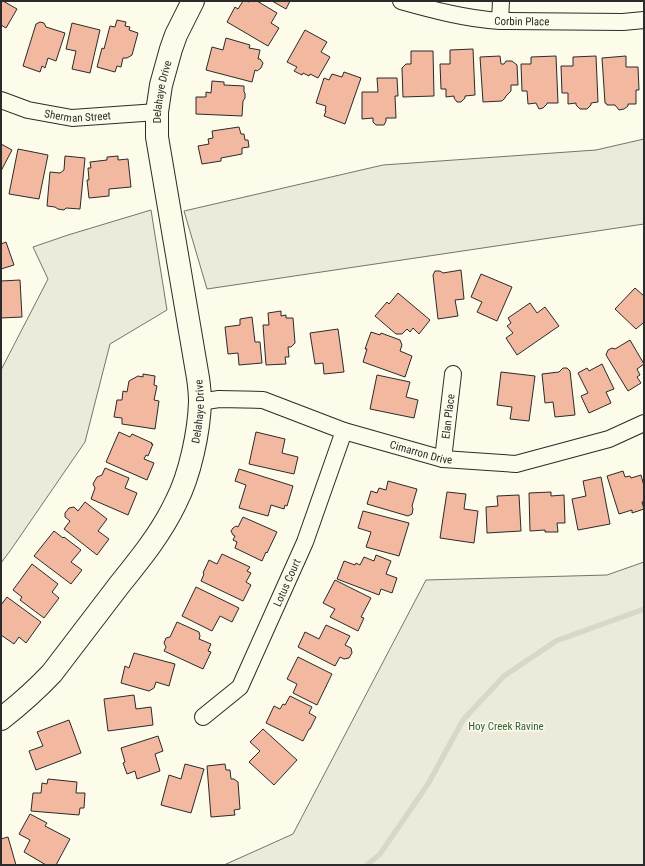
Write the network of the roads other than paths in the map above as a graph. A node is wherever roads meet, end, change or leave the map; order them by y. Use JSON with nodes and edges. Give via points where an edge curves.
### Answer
{"nodes":[{"id":1,"x":193,"y":1,"type":"edge"},
{"id":2,"x":401,"y":1,"type":"edge"},
{"id":3,"x":500,"y":1,"type":"edge"},
{"id":4,"x":644,"y":20,"type":"edge"},
{"id":5,"x":500,"y":21,"type":"junction"},
{"id":6,"x":1,"y":100,"type":"edge"},
{"id":7,"x":157,"y":112,"type":"junction"},
{"id":8,"x":453,"y":374,"type":"dead end"},
{"id":9,"x":200,"y":402,"type":"junction"},
{"id":10,"x":644,"y":422,"type":"edge"},
{"id":11,"x":344,"y":431,"type":"junction"},
{"id":12,"x":443,"y":459,"type":"junction"},
{"id":13,"x":202,"y":717,"type":"dead end"},
{"id":14,"x":1,"y":719,"type":"edge"}],
"edges":[{"from":1,"to":7,"type":"street","name":"Delahaye Drive","via":[[171,48]]},
{"from":2,"to":5,"type":"street","name":"Corbin Place","via":[[472,18]]},
{"from":3,"to":5,"type":"street"},
{"from":4,"to":5,"type":"street","name":"Corbin Place"},
{"from":6,"to":7,"type":"street","name":"Sherman Street","via":[[28,110],[72,118]]},
{"from":7,"to":9,"type":"street","name":"Delahaye Drive","via":[[157,137]]},
{"from":8,"to":12,"type":"street","name":"Elan Place"},
{"from":9,"to":11,"type":"street","name":"Cimarron Drive","via":[[219,399],[263,400]]},
{"from":9,"to":14,"type":"street","name":"Delahaye Drive","via":[[198,425],[185,479],[177,501],[165,522],[134,567],[52,673]]},
{"from":10,"to":12,"type":"street","name":"Cimarron Drive","via":[[609,439],[516,464]]},
{"from":11,"to":12,"type":"street","name":"Cimarron Drive"},
{"from":11,"to":13,"type":"street","name":"Lotus Court","via":[[305,542],[240,687]]}]}
